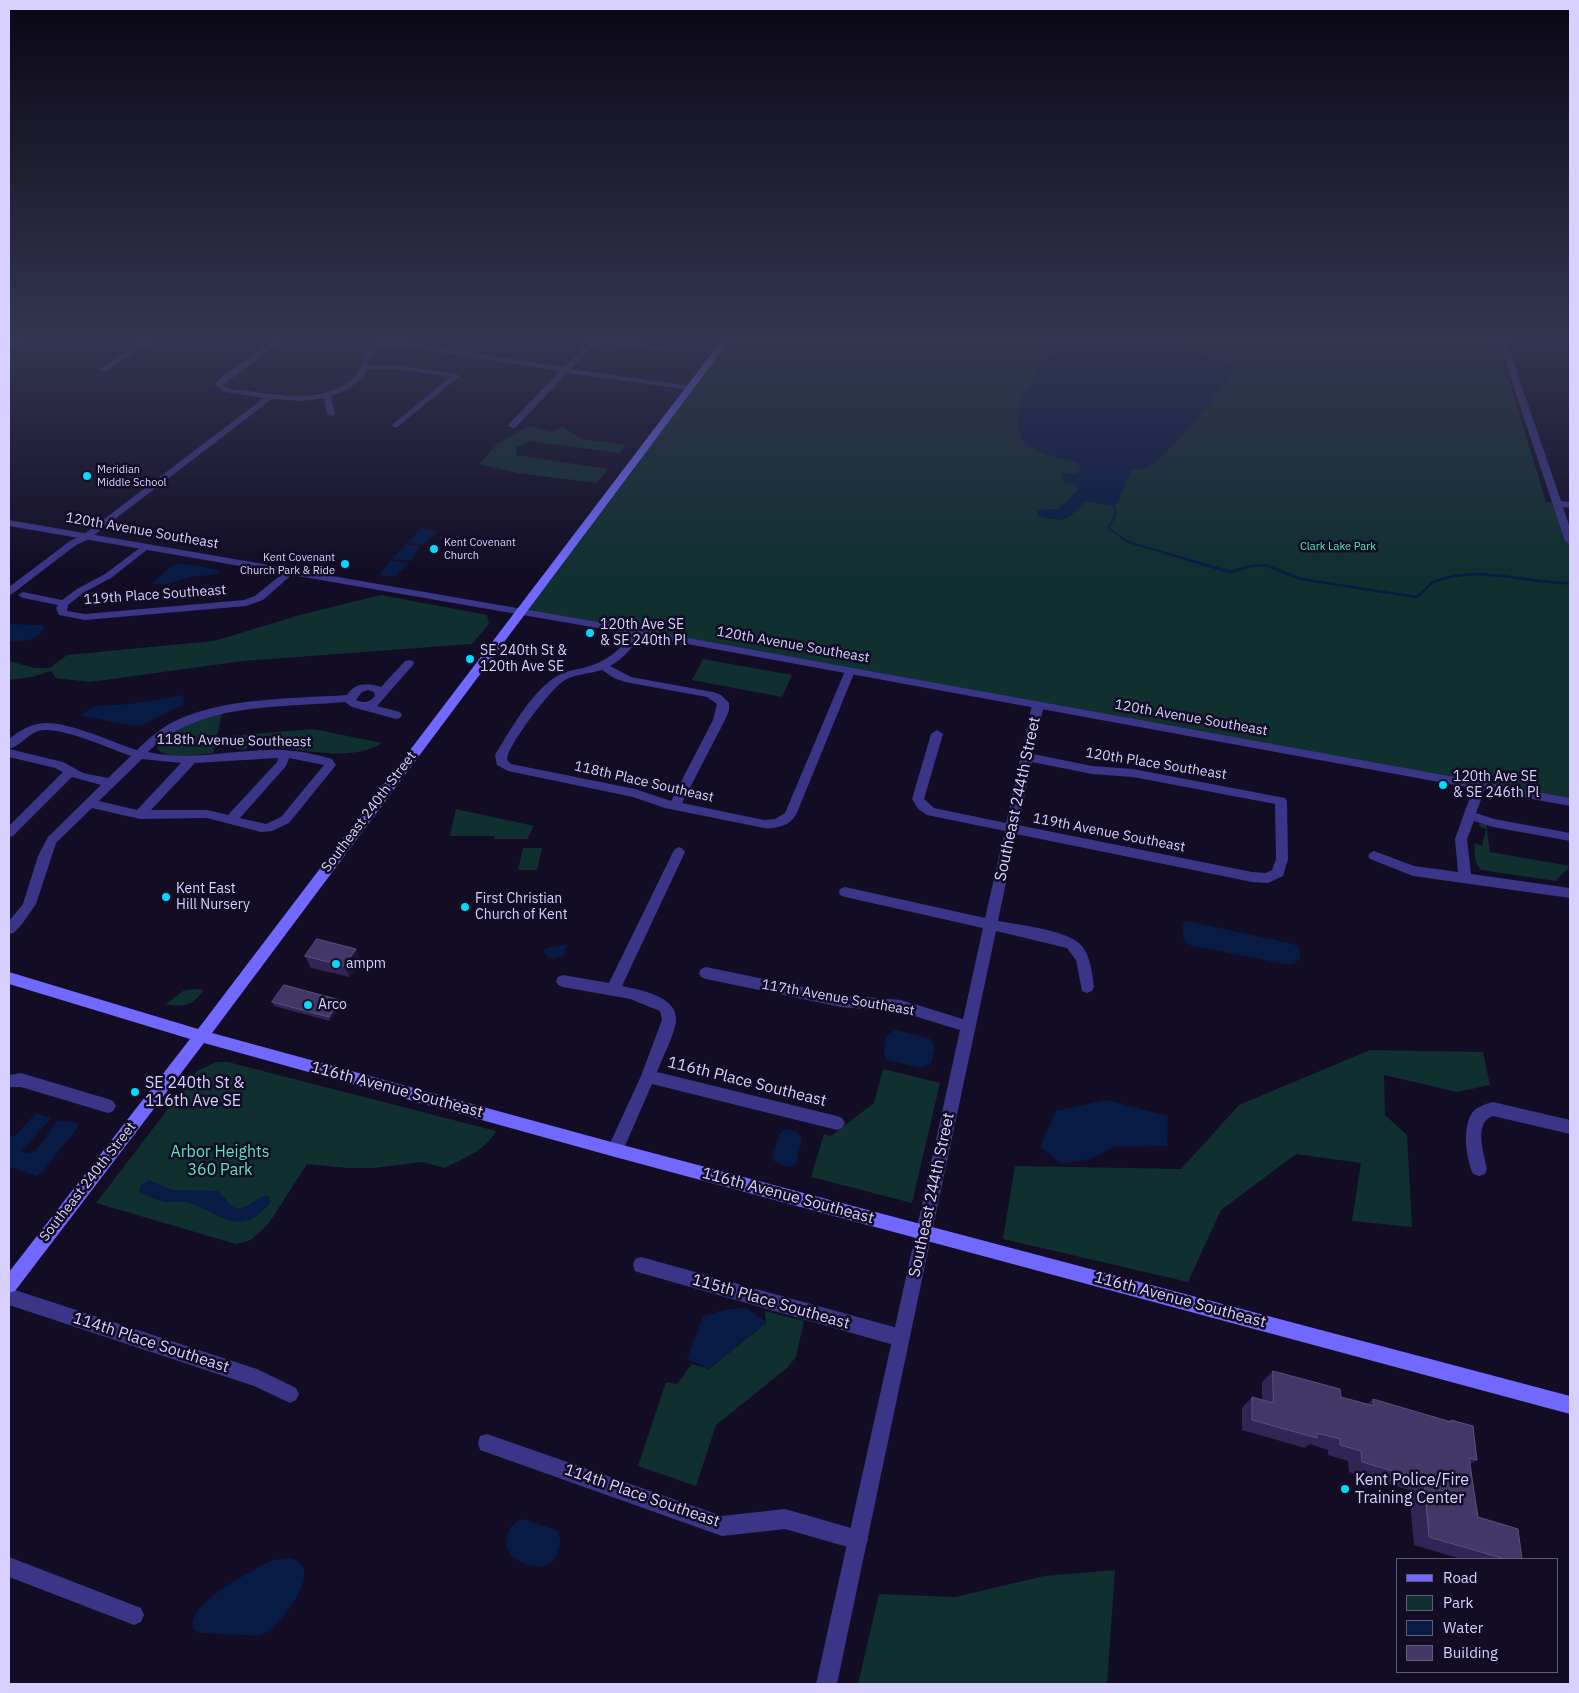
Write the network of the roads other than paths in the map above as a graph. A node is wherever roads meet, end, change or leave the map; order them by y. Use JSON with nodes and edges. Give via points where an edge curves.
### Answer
{"nodes":[{"id":1,"x":245,"y":416,"type":"edge"},
{"id":2,"x":408,"y":416,"type":"edge"},
{"id":3,"x":521,"y":416,"type":"edge"},
{"id":4,"x":669,"y":416,"type":"edge"},
{"id":5,"x":1528,"y":416,"type":"edge"},
{"id":6,"x":396,"y":426,"type":"dead end"},
{"id":7,"x":512,"y":426,"type":"dead end"},
{"id":8,"x":1557,"y":503,"type":"junction"},
{"id":9,"x":1570,"y":505,"type":"edge"},
{"id":10,"x":9,"y":523,"type":"edge"},
{"id":11,"x":86,"y":537,"type":"junction"},
{"id":12,"x":1570,"y":541,"type":"edge"},
{"id":13,"x":145,"y":548,"type":"junction"},
{"id":14,"x":291,"y":572,"type":"junction"},
{"id":15,"x":9,"y":592,"type":"edge"},
{"id":16,"x":22,"y":595,"type":"dead end"},
{"id":17,"x":64,"y":603,"type":"junction"},
{"id":18,"x":520,"y":612,"type":"junction"},
{"id":19,"x":638,"y":632,"type":"junction"},
{"id":20,"x":410,"y":663,"type":"dead end"},
{"id":21,"x":603,"y":666,"type":"junction"},
{"id":22,"x":850,"y":671,"type":"junction"},
{"id":23,"x":381,"y":693,"type":"junction"},
{"id":24,"x":350,"y":698,"type":"junction"},
{"id":25,"x":1038,"y":705,"type":"junction"},
{"id":26,"x":365,"y":706,"type":"junction"},
{"id":27,"x":396,"y":715,"type":"dead end"},
{"id":28,"x":937,"y":734,"type":"dead end"},
{"id":29,"x":9,"y":746,"type":"edge"},
{"id":30,"x":9,"y":753,"type":"edge"},
{"id":31,"x":140,"y":754,"type":"junction"},
{"id":32,"x":284,"y":755,"type":"junction"},
{"id":33,"x":1027,"y":757,"type":"junction"},
{"id":34,"x":192,"y":759,"type":"junction"},
{"id":35,"x":71,"y":771,"type":"junction"},
{"id":36,"x":110,"y":783,"type":"junction"},
{"id":37,"x":1480,"y":786,"type":"junction"},
{"id":38,"x":1570,"y":802,"type":"edge"},
{"id":39,"x":90,"y":803,"type":"junction"},
{"id":40,"x":674,"y":806,"type":"junction"},
{"id":41,"x":140,"y":815,"type":"junction"},
{"id":42,"x":1469,"y":815,"type":"junction"},
{"id":43,"x":232,"y":820,"type":"junction"},
{"id":44,"x":1011,"y":829,"type":"junction"},
{"id":45,"x":9,"y":833,"type":"edge"},
{"id":46,"x":1570,"y":838,"type":"edge"},
{"id":47,"x":680,"y":852,"type":"dead end"},
{"id":48,"x":1374,"y":856,"type":"dead end"},
{"id":49,"x":1278,"y":873,"type":"joint"},
{"id":50,"x":1465,"y":878,"type":"junction"},
{"id":51,"x":845,"y":892,"type":"dead end"},
{"id":52,"x":1570,"y":893,"type":"edge"},
{"id":53,"x":9,"y":911,"type":"edge"},
{"id":54,"x":23,"y":914,"type":"junction"},
{"id":55,"x":991,"y":924,"type":"junction"},
{"id":56,"x":9,"y":929,"type":"edge"},
{"id":57,"x":706,"y":973,"type":"dead end"},
{"id":58,"x":9,"y":978,"type":"edge"},
{"id":59,"x":563,"y":982,"type":"dead end"},
{"id":60,"x":1086,"y":987,"type":"dead end"},
{"id":61,"x":613,"y":990,"type":"junction"},
{"id":62,"x":968,"y":1026,"type":"junction"},
{"id":63,"x":201,"y":1036,"type":"junction"},
{"id":64,"x":648,"y":1076,"type":"junction"},
{"id":65,"x":9,"y":1080,"type":"edge"},
{"id":66,"x":108,"y":1106,"type":"dead end"},
{"id":67,"x":837,"y":1123,"type":"dead end"},
{"id":68,"x":1570,"y":1128,"type":"edge"},
{"id":69,"x":615,"y":1150,"type":"junction"},
{"id":70,"x":1479,"y":1169,"type":"dead end"},
{"id":71,"x":924,"y":1232,"type":"junction"},
{"id":72,"x":641,"y":1266,"type":"dead end"},
{"id":73,"x":9,"y":1285,"type":"edge"},
{"id":74,"x":9,"y":1296,"type":"edge"},
{"id":75,"x":901,"y":1338,"type":"junction"},
{"id":76,"x":290,"y":1394,"type":"dead end"},
{"id":77,"x":1570,"y":1405,"type":"edge"},
{"id":78,"x":487,"y":1443,"type":"dead end"},
{"id":79,"x":858,"y":1540,"type":"junction"},
{"id":80,"x":9,"y":1567,"type":"edge"},
{"id":81,"x":134,"y":1615,"type":"dead end"},
{"id":82,"x":826,"y":1684,"type":"edge"}],
"edges":[{"from":1,"to":11,"type":"street"},
{"from":2,"to":6,"type":"street"},
{"from":3,"to":7,"type":"street"},
{"from":4,"to":18,"type":"main road","name":"Southeast 240th Street"},
{"from":5,"to":8,"type":"street"},
{"from":8,"to":9,"type":"street"},
{"from":8,"to":12,"type":"street"},
{"from":10,"to":11,"type":"street","name":"120th Avenue Southeast"},
{"from":11,"to":13,"type":"street","name":"120th Avenue Southeast"},
{"from":11,"to":15,"type":"street","via":[[73,543]]},
{"from":13,"to":14,"type":"street","name":"120th Avenue Southeast"},
{"from":13,"to":17,"type":"street"},
{"from":14,"to":17,"type":"street","name":"119th Place Southeast","via":[[259,598],[246,603],[85,616],[63,613]]},
{"from":14,"to":18,"type":"street","name":"120th Avenue Southeast"},
{"from":16,"to":17,"type":"street","name":"119th Place Southeast"},
{"from":18,"to":19,"type":"street","name":"120th Avenue Southeast"},
{"from":18,"to":63,"type":"main road","name":"Southeast 240th Street"},
{"from":19,"to":21,"type":"street","via":[[626,650]]},
{"from":19,"to":22,"type":"street","name":"120th Avenue Southeast"},
{"from":20,"to":23,"type":"street"},
{"from":21,"to":40,"type":"street","via":[[629,680],[709,694],[723,703],[719,720]]},
{"from":21,"to":40,"type":"street","name":"118th Place Southeast","via":[[565,675],[548,686],[501,755],[501,762],[508,767],[635,793],[654,802]]},
{"from":22,"to":25,"type":"street","name":"120th Avenue Southeast"},
{"from":22,"to":40,"type":"street","name":"118th Place Southeast","via":[[790,815],[781,822],[764,824]]},
{"from":23,"to":24,"type":"street","via":[[372,687],[363,688]]},
{"from":23,"to":26,"type":"street","via":[[377,701]]},
{"from":24,"to":26,"type":"street","via":[[352,704]]},
{"from":24,"to":31,"type":"street","via":[[231,708],[204,714],[169,730]]},
{"from":25,"to":33,"type":"street","name":"Southeast 244th Street"},
{"from":25,"to":37,"type":"street","name":"120th Avenue Southeast"},
{"from":26,"to":27,"type":"street"},
{"from":28,"to":44,"type":"street","name":"119th Avenue Southeast","via":[[918,799],[922,806],[931,812]]},
{"from":29,"to":31,"type":"street","name":"118th Avenue Southeast","via":[[24,733],[43,726],[83,733]]},
{"from":30,"to":35,"type":"street"},
{"from":31,"to":34,"type":"street","name":"118th Avenue Southeast","via":[[165,759]]},
{"from":31,"to":36,"type":"street"},
{"from":32,"to":34,"type":"street","name":"118th Avenue Southeast"},
{"from":32,"to":43,"type":"street","via":[[282,763]]},
{"from":32,"to":43,"type":"street","name":"118th Avenue Southeast","via":[[318,758],[330,765],[285,820],[261,828]]},
{"from":33,"to":44,"type":"street","name":"Southeast 244th Street"},
{"from":33,"to":49,"type":"street","name":"120th Place Southeast","via":[[1281,801],[1282,859]]},
{"from":34,"to":41,"type":"street"},
{"from":35,"to":36,"type":"street"},
{"from":35,"to":45,"type":"street"},
{"from":36,"to":39,"type":"street"},
{"from":37,"to":38,"type":"street","name":"120th Avenue Southeast"},
{"from":37,"to":42,"type":"street"},
{"from":39,"to":41,"type":"street"},
{"from":39,"to":54,"type":"street","via":[[45,850],[30,903]]},
{"from":41,"to":43,"type":"street","via":[[207,814]]},
{"from":42,"to":46,"type":"street"},
{"from":42,"to":50,"type":"street","via":[[1461,839]]},
{"from":44,"to":49,"type":"street","name":"119th Avenue Southeast","via":[[1252,877],[1268,878]]},
{"from":44,"to":55,"type":"street","name":"Southeast 244th Street"},
{"from":47,"to":61,"type":"street"},
{"from":48,"to":50,"type":"street","via":[[1413,871]]},
{"from":50,"to":52,"type":"street"},
{"from":51,"to":55,"type":"street"},
{"from":53,"to":54,"type":"street"},
{"from":54,"to":56,"type":"street"},
{"from":55,"to":60,"type":"street","via":[[1058,939],[1078,948],[1083,959]]},
{"from":55,"to":62,"type":"street","name":"Southeast 244th Street"},
{"from":57,"to":62,"type":"street","name":"117th Avenue Southeast","via":[[841,1001],[901,1006]]},
{"from":58,"to":63,"type":"main road","name":"116th Avenue Southeast"},
{"from":59,"to":61,"type":"street"},
{"from":61,"to":64,"type":"street","via":[[654,1001],[666,1008],[669,1020]]},
{"from":62,"to":71,"type":"street","name":"Southeast 244th Street"},
{"from":63,"to":69,"type":"main road","name":"116th Avenue Southeast"},
{"from":63,"to":73,"type":"main road","name":"Southeast 240th Street"},
{"from":64,"to":67,"type":"street","name":"116th Place Southeast"},
{"from":64,"to":69,"type":"street"},
{"from":65,"to":66,"type":"street","via":[[21,1080]]},
{"from":68,"to":70,"type":"street","via":[[1493,1109],[1482,1112],[1474,1128]]},
{"from":69,"to":71,"type":"main road","name":"116th Avenue Southeast"},
{"from":71,"to":75,"type":"street","name":"Southeast 244th Street"},
{"from":71,"to":77,"type":"main road","name":"116th Avenue Southeast"},
{"from":72,"to":75,"type":"street","name":"115th Place Southeast"},
{"from":74,"to":76,"type":"street","name":"114th Place Southeast","via":[[257,1378]]},
{"from":75,"to":79,"type":"street","name":"Southeast 244th Street"},
{"from":78,"to":79,"type":"street","name":"114th Place Southeast","via":[[722,1526],[785,1519]]},
{"from":79,"to":82,"type":"street","name":"Southeast 244th Street"},
{"from":80,"to":81,"type":"street"}]}
